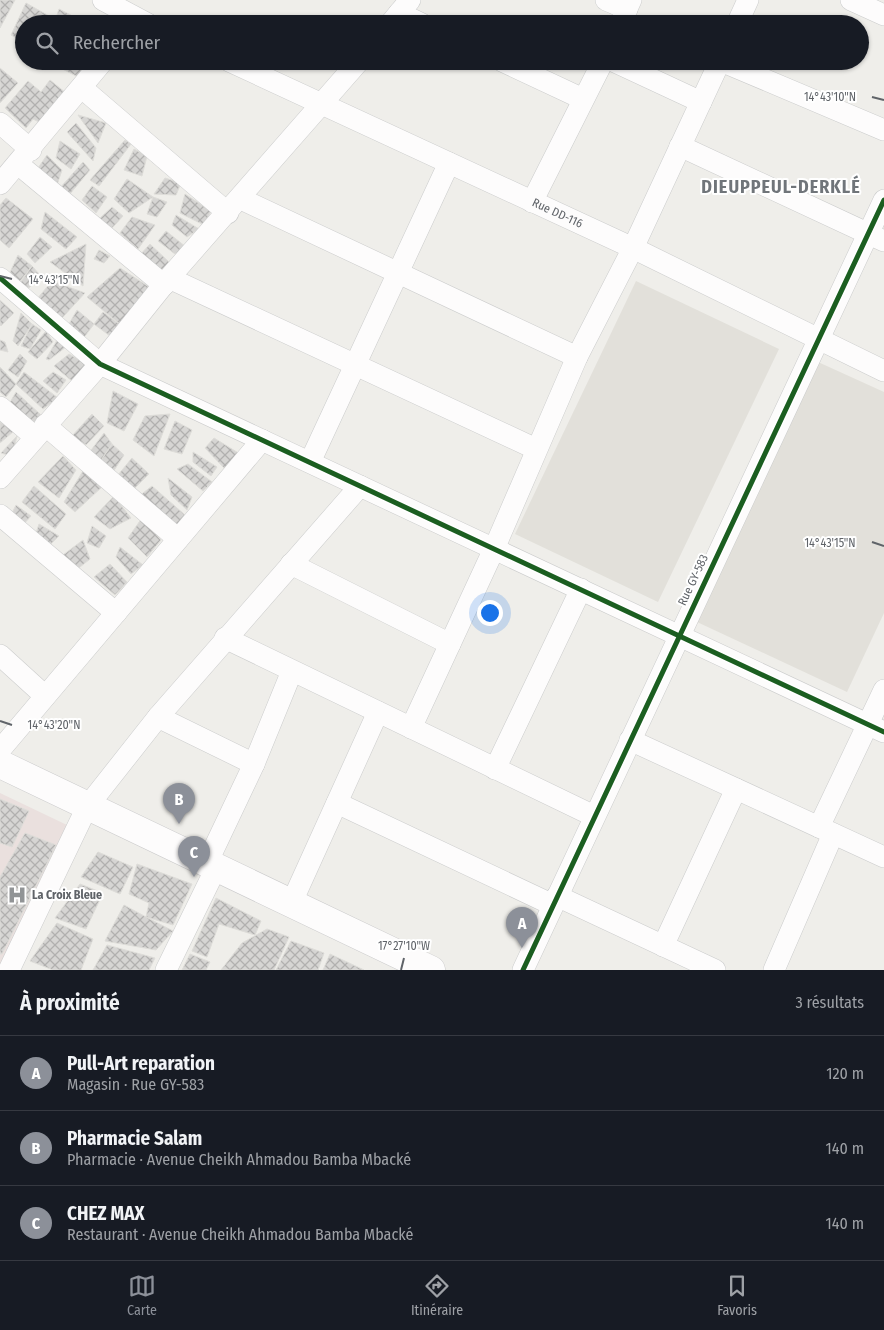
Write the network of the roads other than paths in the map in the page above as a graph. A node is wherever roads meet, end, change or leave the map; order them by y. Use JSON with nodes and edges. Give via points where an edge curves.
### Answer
{"nodes":[{"id":1,"x":103,"y":0,"type":"edge"},
{"id":2,"x":606,"y":0,"type":"edge"},
{"id":3,"x":748,"y":0,"type":"edge"},
{"id":4,"x":851,"y":0,"type":"edge"},
{"id":5,"x":626,"y":11,"type":"edge"},
{"id":6,"x":127,"y":15,"type":"edge"},
{"id":7,"x":741,"y":15,"type":"edge"},
{"id":8,"x":884,"y":15,"type":"edge"},
{"id":9,"x":96,"y":70,"type":"edge"},
{"id":10,"x":248,"y":70,"type":"edge"},
{"id":11,"x":352,"y":70,"type":"edge"},
{"id":12,"x":521,"y":70,"type":"edge"},
{"id":13,"x":598,"y":70,"type":"edge"},
{"id":14,"x":632,"y":70,"type":"edge"},
{"id":15,"x":717,"y":70,"type":"edge"},
{"id":16,"x":742,"y":70,"type":"edge"},
{"id":17,"x":82,"y":88,"type":"junction"},
{"id":18,"x":583,"y":99,"type":"junction"},
{"id":19,"x":701,"y":102,"type":"junction"},
{"id":20,"x":323,"y":105,"type":"junction"},
{"id":21,"x":0,"y":123,"type":"edge"},
{"id":22,"x":884,"y":130,"type":"edge"},
{"id":23,"x":680,"y":146,"type":"junction"},
{"id":24,"x":24,"y":157,"type":"junction"},
{"id":25,"x":449,"y":163,"type":"junction"},
{"id":26,"x":0,"y":184,"type":"edge"},
{"id":27,"x":884,"y":200,"type":"edge"},
{"id":28,"x":532,"y":202,"type":"junction"},
{"id":29,"x":234,"y":206,"type":"junction"},
{"id":30,"x":876,"y":237,"type":"edge"},
{"id":31,"x":633,"y":248,"type":"junction"},
{"id":32,"x":398,"y":273,"type":"junction"},
{"id":33,"x":0,"y":278,"type":"edge"},
{"id":34,"x":167,"y":282,"type":"junction"},
{"id":35,"x":818,"y":338,"type":"junction"},
{"id":36,"x":577,"y":357,"type":"junction"},
{"id":37,"x":100,"y":364,"type":"junction"},
{"id":38,"x":355,"y":366,"type":"junction"},
{"id":39,"x":884,"y":371,"type":"edge"},
{"id":40,"x":0,"y":407,"type":"edge"},
{"id":41,"x":40,"y":431,"type":"junction"},
{"id":42,"x":262,"y":440,"type":"junction"},
{"id":43,"x":536,"y":449,"type":"junction"},
{"id":44,"x":310,"y":462,"type":"junction"},
{"id":45,"x":0,"y":478,"type":"edge"},
{"id":46,"x":360,"y":486,"type":"junction"},
{"id":47,"x":0,"y":515,"type":"edge"},
{"id":48,"x":178,"y":539,"type":"junction"},
{"id":49,"x":494,"y":549,"type":"junction"},
{"id":50,"x":291,"y":564,"type":"junction"},
{"id":51,"x":581,"y":589,"type":"junction"},
{"id":52,"x":116,"y":613,"type":"junction"},
{"id":53,"x":678,"y":635,"type":"junction"},
{"id":54,"x":226,"y":638,"type":"junction"},
{"id":55,"x":450,"y":644,"type":"junction"},
{"id":56,"x":0,"y":655,"type":"edge"},
{"id":57,"x":292,"y":671,"type":"junction"},
{"id":58,"x":884,"y":690,"type":"edge"},
{"id":59,"x":45,"y":696,"type":"junction"},
{"id":60,"x":378,"y":712,"type":"junction"},
{"id":61,"x":158,"y":717,"type":"junction"},
{"id":62,"x":411,"y":728,"type":"junction"},
{"id":63,"x":876,"y":728,"type":"edge"},
{"id":64,"x":630,"y":740,"type":"junction"},
{"id":65,"x":0,"y":750,"type":"edge"},
{"id":66,"x":0,"y":764,"type":"edge"},
{"id":67,"x":254,"y":764,"type":"junction"},
{"id":68,"x":495,"y":769,"type":"junction"},
{"id":69,"x":736,"y":789,"type":"junction"},
{"id":70,"x":337,"y":803,"type":"junction"},
{"id":71,"x":87,"y":807,"type":"junction"},
{"id":72,"x":594,"y":816,"type":"junction"},
{"id":73,"x":826,"y":830,"type":"junction"},
{"id":74,"x":884,"y":857,"type":"edge"},
{"id":75,"x":212,"y":866,"type":"junction"},
{"id":76,"x":555,"y":900,"type":"junction"},
{"id":77,"x":291,"y":904,"type":"junction"},
{"id":78,"x":664,"y":946,"type":"junction"},
{"id":79,"x":9,"y":970,"type":"edge"},
{"id":80,"x":166,"y":970,"type":"edge"},
{"id":81,"x":431,"y":970,"type":"edge"},
{"id":82,"x":523,"y":970,"type":"edge"},
{"id":83,"x":715,"y":970,"type":"edge"},
{"id":84,"x":774,"y":970,"type":"edge"}],
"edges":[{"from":1,"to":6,"type":"street"},
{"from":2,"to":5,"type":"street"},
{"from":3,"to":7,"type":"street"},
{"from":4,"to":8,"type":"street"},
{"from":9,"to":17,"type":"street"},
{"from":10,"to":20,"type":"street","name":"Rue DD-116"},
{"from":11,"to":20,"type":"street"},
{"from":12,"to":18,"type":"street"},
{"from":13,"to":18,"type":"street"},
{"from":14,"to":19,"type":"street"},
{"from":15,"to":19,"type":"street"},
{"from":16,"to":22,"type":"street"},
{"from":17,"to":24,"type":"street"},
{"from":17,"to":29,"type":"street"},
{"from":18,"to":28,"type":"street"},
{"from":19,"to":23,"type":"street"},
{"from":20,"to":25,"type":"street","name":"Rue DD-116"},
{"from":20,"to":29,"type":"street"},
{"from":21,"to":24,"type":"street"},
{"from":23,"to":30,"type":"street"},
{"from":23,"to":31,"type":"street"},
{"from":24,"to":26,"type":"street"},
{"from":24,"to":34,"type":"street"},
{"from":25,"to":28,"type":"street","name":"Rue DD-116"},
{"from":25,"to":32,"type":"street"},
{"from":27,"to":30,"type":"street","name":"Rue GY-583"},
{"from":28,"to":31,"type":"street","name":"Rue DD-116"},
{"from":29,"to":32,"type":"street"},
{"from":29,"to":34,"type":"street"},
{"from":30,"to":35,"type":"street","name":"Rue GY-583"},
{"from":31,"to":35,"type":"street","name":"Rue DD-116"},
{"from":31,"to":36,"type":"street"},
{"from":32,"to":36,"type":"street"},
{"from":32,"to":38,"type":"street"},
{"from":33,"to":37,"type":"street"},
{"from":34,"to":37,"type":"street"},
{"from":34,"to":38,"type":"street"},
{"from":35,"to":39,"type":"street","name":"Rue DD-116"},
{"from":35,"to":53,"type":"street","name":"Rue GY-583"},
{"from":36,"to":43,"type":"street"},
{"from":37,"to":41,"type":"street"},
{"from":37,"to":42,"type":"street"},
{"from":38,"to":43,"type":"street"},
{"from":38,"to":44,"type":"street"},
{"from":40,"to":41,"type":"street"},
{"from":41,"to":45,"type":"street"},
{"from":41,"to":48,"type":"street"},
{"from":42,"to":44,"type":"street"},
{"from":42,"to":48,"type":"street"},
{"from":43,"to":49,"type":"street"},
{"from":44,"to":46,"type":"street"},
{"from":46,"to":49,"type":"street"},
{"from":46,"to":50,"type":"street"},
{"from":47,"to":52,"type":"street"},
{"from":48,"to":52,"type":"street"},
{"from":49,"to":51,"type":"street"},
{"from":49,"to":55,"type":"street"},
{"from":50,"to":54,"type":"street"},
{"from":50,"to":55,"type":"street"},
{"from":51,"to":53,"type":"street"},
{"from":51,"to":68,"type":"street"},
{"from":52,"to":59,"type":"street"},
{"from":53,"to":63,"type":"street"},
{"from":53,"to":64,"type":"street","name":"Rue GY-583"},
{"from":54,"to":57,"type":"street"},
{"from":54,"to":61,"type":"street"},
{"from":55,"to":62,"type":"street"},
{"from":56,"to":59,"type":"street"},
{"from":57,"to":60,"type":"street"},
{"from":57,"to":67,"type":"street"},
{"from":58,"to":63,"type":"street"},
{"from":59,"to":65,"type":"street"},
{"from":60,"to":62,"type":"street"},
{"from":60,"to":70,"type":"street"},
{"from":61,"to":67,"type":"street"},
{"from":61,"to":71,"type":"street"},
{"from":62,"to":68,"type":"street"},
{"from":63,"to":73,"type":"street"},
{"from":64,"to":69,"type":"street"},
{"from":64,"to":72,"type":"street","name":"Rue GY-583"},
{"from":66,"to":71,"type":"street"},
{"from":67,"to":75,"type":"street"},
{"from":68,"to":72,"type":"street"},
{"from":69,"to":73,"type":"street"},
{"from":69,"to":78,"type":"street"},
{"from":70,"to":76,"type":"street"},
{"from":70,"to":77,"type":"street"},
{"from":71,"to":75,"type":"street"},
{"from":71,"to":79,"type":"street"},
{"from":72,"to":76,"type":"street","name":"Rue GY-583"},
{"from":73,"to":74,"type":"street"},
{"from":73,"to":84,"type":"street"},
{"from":75,"to":77,"type":"street"},
{"from":75,"to":80,"type":"street"},
{"from":76,"to":78,"type":"street"},
{"from":76,"to":82,"type":"street","name":"Rue GY-583"},
{"from":77,"to":81,"type":"street"},
{"from":78,"to":83,"type":"street"}]}
